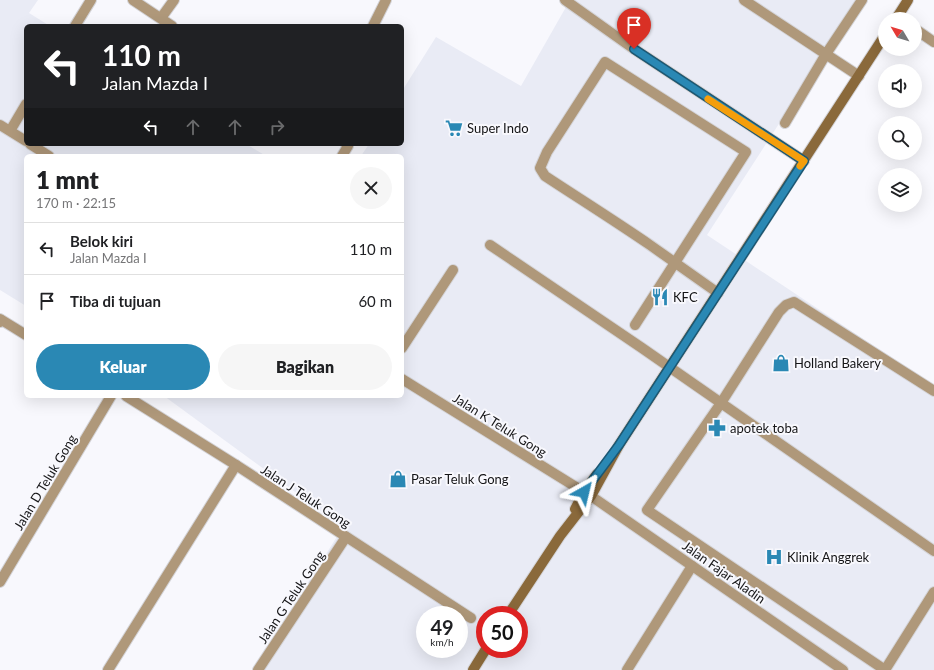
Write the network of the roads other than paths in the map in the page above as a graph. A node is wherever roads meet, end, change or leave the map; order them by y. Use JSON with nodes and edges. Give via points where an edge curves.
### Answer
{"nodes":[{"id":1,"x":91,"y":0,"type":"edge"},
{"id":2,"x":133,"y":0,"type":"edge"},
{"id":3,"x":174,"y":0,"type":"edge"},
{"id":4,"x":386,"y":0,"type":"edge"},
{"id":5,"x":565,"y":0,"type":"edge"},
{"id":6,"x":744,"y":0,"type":"edge"},
{"id":7,"x":862,"y":0,"type":"edge"},
{"id":8,"x":908,"y":0,"type":"edge"},
{"id":9,"x":901,"y":12,"type":"edge"},
{"id":10,"x":161,"y":18,"type":"junction"},
{"id":11,"x":76,"y":24,"type":"edge"},
{"id":12,"x":169,"y":24,"type":"edge"},
{"id":13,"x":374,"y":24,"type":"edge"},
{"id":14,"x":922,"y":34,"type":"edge"},
{"id":15,"x":934,"y":42,"type":"edge"},
{"id":16,"x":878,"y":46,"type":"edge"},
{"id":17,"x":826,"y":54,"type":"junction"},
{"id":18,"x":859,"y":76,"type":"junction"},
{"id":19,"x":24,"y":107,"type":"edge"},
{"id":20,"x":785,"y":123,"type":"dead end"},
{"id":21,"x":0,"y":125,"type":"edge"},
{"id":22,"x":10,"y":131,"type":"junction"},
{"id":23,"x":24,"y":140,"type":"edge"},
{"id":24,"x":33,"y":146,"type":"edge"},
{"id":25,"x":46,"y":154,"type":"edge"},
{"id":26,"x":804,"y":161,"type":"junction"},
{"id":27,"x":490,"y":244,"type":"dead end"},
{"id":28,"x":675,"y":263,"type":"junction"},
{"id":29,"x":453,"y":270,"type":"dead end"},
{"id":30,"x":718,"y":292,"type":"junction"},
{"id":31,"x":0,"y":320,"type":"edge"},
{"id":32,"x":635,"y":325,"type":"dead end"},
{"id":33,"x":24,"y":334,"type":"edge"},
{"id":34,"x":404,"y":345,"type":"edge"},
{"id":35,"x":669,"y":367,"type":"junction"},
{"id":36,"x":404,"y":380,"type":"edge"},
{"id":37,"x":934,"y":391,"type":"edge"},
{"id":38,"x":110,"y":398,"type":"edge"},
{"id":39,"x":129,"y":398,"type":"edge"},
{"id":40,"x":721,"y":403,"type":"junction"},
{"id":41,"x":236,"y":465,"type":"junction"},
{"id":42,"x":587,"y":494,"type":"junction"},
{"id":43,"x":346,"y":537,"type":"junction"},
{"id":44,"x":934,"y":551,"type":"edge"},
{"id":45,"x":692,"y":566,"type":"junction"},
{"id":46,"x":0,"y":582,"type":"edge"},
{"id":47,"x":934,"y":592,"type":"edge"},
{"id":48,"x":514,"y":606,"type":"edge"},
{"id":49,"x":471,"y":618,"type":"dead end"},
{"id":50,"x":480,"y":658,"type":"edge"},
{"id":51,"x":108,"y":670,"type":"edge"},
{"id":52,"x":258,"y":670,"type":"edge"},
{"id":53,"x":473,"y":670,"type":"edge"},
{"id":54,"x":627,"y":670,"type":"edge"},
{"id":55,"x":843,"y":670,"type":"edge"},
{"id":56,"x":885,"y":670,"type":"edge"}],
"edges":[{"from":1,"to":11,"type":"street"},
{"from":2,"to":10,"type":"street"},
{"from":3,"to":10,"type":"street"},
{"from":4,"to":13,"type":"street"},
{"from":5,"to":26,"type":"street","via":[[634,49]]},
{"from":6,"to":17,"type":"street"},
{"from":7,"to":17,"type":"street"},
{"from":8,"to":9,"type":"main road"},
{"from":10,"to":12,"type":"street"},
{"from":14,"to":15,"type":"street"},
{"from":16,"to":18,"type":"main road"},
{"from":17,"to":18,"type":"street"},
{"from":17,"to":20,"type":"street"},
{"from":18,"to":26,"type":"main road"},
{"from":19,"to":22,"type":"street"},
{"from":21,"to":22,"type":"street"},
{"from":22,"to":23,"type":"street"},
{"from":24,"to":25,"type":"street"},
{"from":26,"to":30,"type":"main road"},
{"from":27,"to":35,"type":"street"},
{"from":28,"to":28,"type":"street","via":[[545,176],[540,168],[605,62],[746,152]]},
{"from":28,"to":30,"type":"street"},
{"from":28,"to":32,"type":"street"},
{"from":29,"to":34,"type":"street"},
{"from":30,"to":35,"type":"main road"},
{"from":31,"to":33,"type":"street"},
{"from":35,"to":40,"type":"street"},
{"from":35,"to":42,"type":"main road"},
{"from":36,"to":42,"type":"street","name":"Jalan K Teluk Gong"},
{"from":37,"to":40,"type":"street","via":[[794,302],[779,312]]},
{"from":38,"to":46,"type":"street","name":"Jalan D Teluk Gong"},
{"from":39,"to":41,"type":"street","name":"Jalan J Teluk Gong"},
{"from":40,"to":44,"type":"street"},
{"from":40,"to":56,"type":"street","via":[[647,510]]},
{"from":41,"to":43,"type":"street","name":"Jalan J Teluk Gong"},
{"from":41,"to":51,"type":"street"},
{"from":42,"to":45,"type":"street","name":"Jalan Fajar Aladin"},
{"from":42,"to":48,"type":"main road"},
{"from":43,"to":49,"type":"street","name":"Jalan J Teluk Gong"},
{"from":43,"to":52,"type":"street","name":"Jalan G Teluk Gong"},
{"from":45,"to":54,"type":"street"},
{"from":45,"to":55,"type":"street","name":"Jalan Fajar Aladin"},
{"from":47,"to":56,"type":"street"},
{"from":50,"to":53,"type":"main road"}]}
